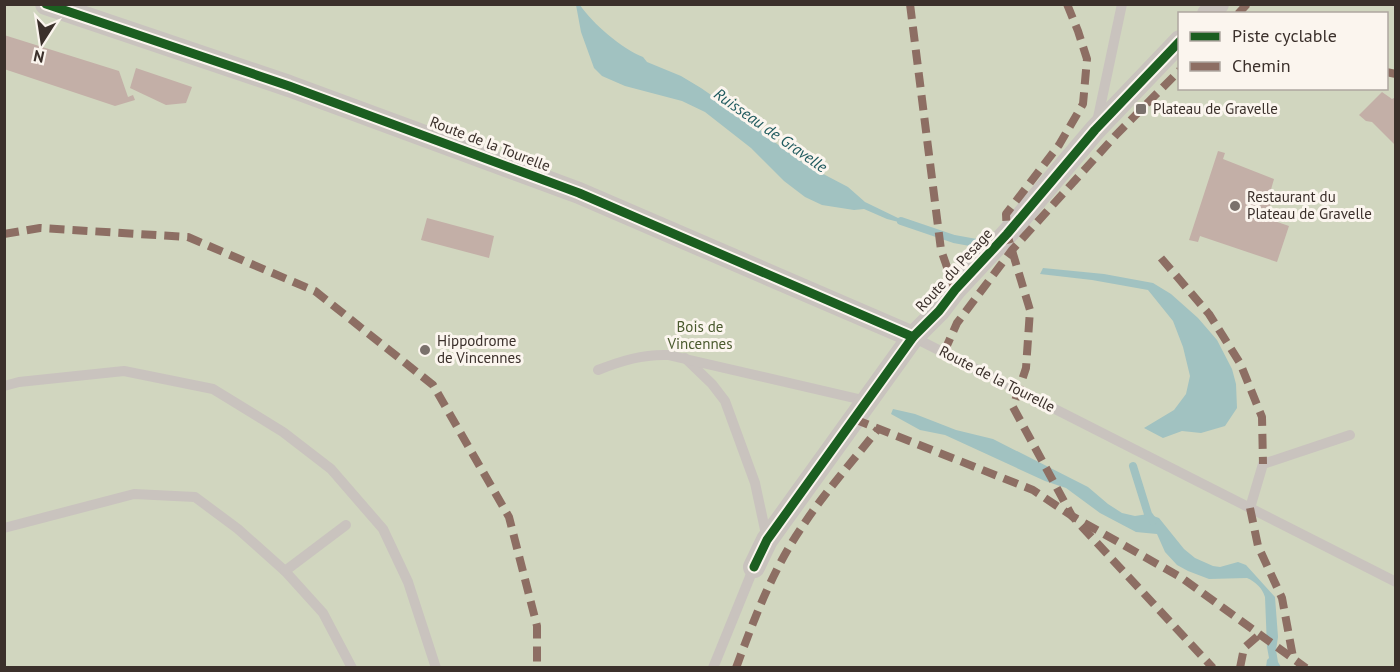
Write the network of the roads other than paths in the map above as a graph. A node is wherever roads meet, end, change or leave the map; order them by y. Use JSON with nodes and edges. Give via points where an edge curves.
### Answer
{"nodes":[{"id":1,"x":46,"y":4,"type":"edge"},
{"id":2,"x":1122,"y":4,"type":"edge"},
{"id":3,"x":1178,"y":42,"type":"edge"},
{"id":4,"x":1095,"y":130,"type":"junction"},
{"id":5,"x":913,"y":337,"type":"junction"},
{"id":6,"x":685,"y":357,"type":"junction"},
{"id":7,"x":598,"y":370,"type":"dead end"},
{"id":8,"x":4,"y":386,"type":"edge"},
{"id":9,"x":867,"y":401,"type":"junction"},
{"id":10,"x":1350,"y":435,"type":"dead end"},
{"id":11,"x":1250,"y":508,"type":"junction"},
{"id":12,"x":346,"y":525,"type":"dead end"},
{"id":13,"x":4,"y":528,"type":"edge"},
{"id":14,"x":767,"y":540,"type":"junction"},
{"id":15,"x":754,"y":567,"type":"joint"},
{"id":16,"x":285,"y":572,"type":"junction"},
{"id":17,"x":1395,"y":582,"type":"edge"},
{"id":18,"x":352,"y":668,"type":"edge"},
{"id":19,"x":436,"y":668,"type":"edge"},
{"id":20,"x":713,"y":668,"type":"edge"}],
"edges":[{"from":1,"to":5,"type":"street","name":"Route de la Tourelle","via":[[289,86],[579,194]]},
{"from":2,"to":4,"type":"lane"},
{"from":3,"to":4,"type":"street","name":"Route du Pesage"},
{"from":4,"to":5,"type":"street","name":"Route du Pesage","via":[[939,312]]},
{"from":5,"to":9,"type":"street","name":"Route du Pesage"},
{"from":5,"to":11,"type":"lane","name":"Route de la Tourelle"},
{"from":6,"to":7,"type":"lane","via":[[652,355]]},
{"from":6,"to":9,"type":"lane"},
{"from":6,"to":14,"type":"lane","via":[[725,401],[755,483]]},
{"from":8,"to":19,"type":"lane","via":[[124,371],[213,389],[283,432],[331,469],[383,529],[408,582]]},
{"from":9,"to":14,"type":"street","name":"Route du Pesage"},
{"from":10,"to":11,"type":"lane","via":[[1263,464]]},
{"from":11,"to":17,"type":"lane","name":"Route de la Tourelle"},
{"from":12,"to":16,"type":"lane"},
{"from":13,"to":16,"type":"lane","via":[[134,494],[195,497]]},
{"from":14,"to":15,"type":"street","name":"Route du Pesage"},
{"from":15,"to":20,"type":"lane","name":"Route du Pesage"},
{"from":16,"to":18,"type":"lane","via":[[323,613]]}]}
